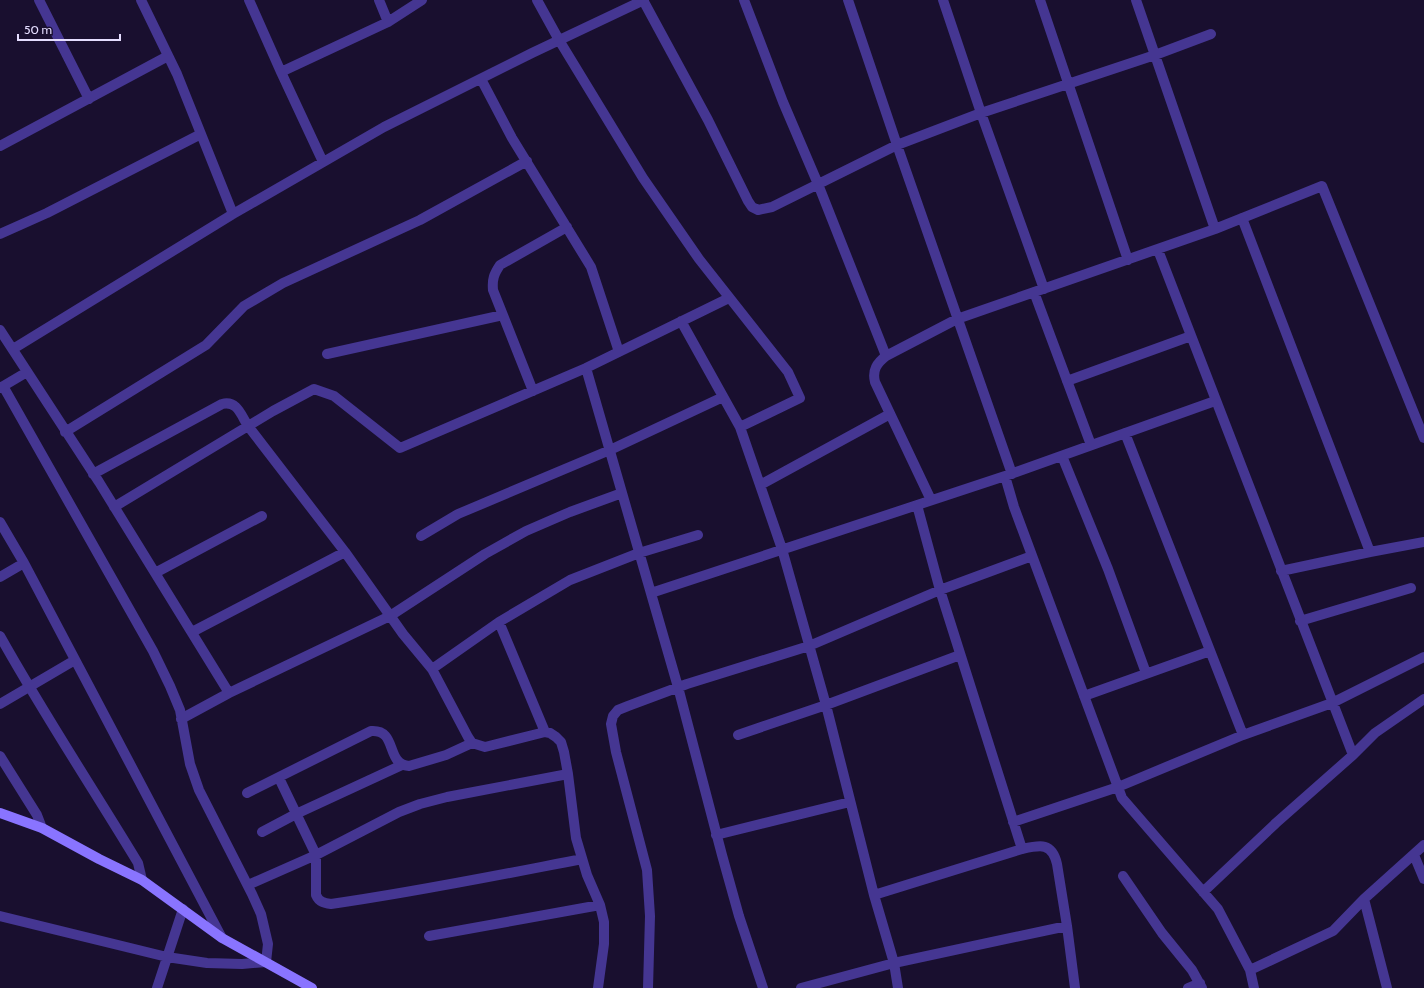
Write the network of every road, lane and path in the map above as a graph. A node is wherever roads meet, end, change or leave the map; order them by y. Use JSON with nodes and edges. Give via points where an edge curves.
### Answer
{"nodes":[{"id":1,"x":39,"y":0,"type":"edge"},
{"id":2,"x":141,"y":0,"type":"edge"},
{"id":3,"x":379,"y":0,"type":"edge"},
{"id":4,"x":422,"y":0,"type":"edge"},
{"id":5,"x":537,"y":0,"type":"edge"},
{"id":6,"x":643,"y":0,"type":"edge"},
{"id":7,"x":744,"y":0,"type":"edge"},
{"id":8,"x":848,"y":0,"type":"edge"},
{"id":9,"x":943,"y":0,"type":"edge"},
{"id":10,"x":1040,"y":0,"type":"edge"},
{"id":11,"x":1136,"y":0,"type":"edge"},
{"id":12,"x":253,"y":1,"type":"edge"},
{"id":13,"x":388,"y":22,"type":"junction"},
{"id":14,"x":1211,"y":34,"type":"dead end"},
{"id":15,"x":559,"y":40,"type":"junction"},
{"id":16,"x":1155,"y":55,"type":"junction"},
{"id":17,"x":168,"y":56,"type":"junction"},
{"id":18,"x":281,"y":72,"type":"junction"},
{"id":19,"x":481,"y":78,"type":"junction"},
{"id":20,"x":1068,"y":83,"type":"junction"},
{"id":21,"x":89,"y":98,"type":"junction"},
{"id":22,"x":981,"y":113,"type":"junction"},
{"id":23,"x":201,"y":134,"type":"junction"},
{"id":24,"x":897,"y":145,"type":"junction"},
{"id":25,"x":0,"y":146,"type":"edge"},
{"id":26,"x":527,"y":161,"type":"junction"},
{"id":27,"x":323,"y":162,"type":"junction"},
{"id":28,"x":818,"y":184,"type":"junction"},
{"id":29,"x":233,"y":214,"type":"junction"},
{"id":30,"x":1242,"y":218,"type":"junction"},
{"id":31,"x":567,"y":227,"type":"junction"},
{"id":32,"x":1215,"y":229,"type":"junction"},
{"id":33,"x":0,"y":234,"type":"edge"},
{"id":34,"x":1158,"y":250,"type":"junction"},
{"id":35,"x":1128,"y":260,"type":"junction"},
{"id":36,"x":1044,"y":289,"type":"junction"},
{"id":37,"x":1034,"y":292,"type":"junction"},
{"id":38,"x":730,"y":298,"type":"junction"},
{"id":39,"x":502,"y":315,"type":"junction"},
{"id":40,"x":957,"y":319,"type":"junction"},
{"id":41,"x":681,"y":321,"type":"junction"},
{"id":42,"x":0,"y":330,"type":"edge"},
{"id":43,"x":1191,"y":336,"type":"junction"},
{"id":44,"x":13,"y":349,"type":"junction"},
{"id":45,"x":619,"y":352,"type":"junction"},
{"id":46,"x":326,"y":354,"type":"dead end"},
{"id":47,"x":886,"y":356,"type":"junction"},
{"id":48,"x":586,"y":368,"type":"junction"},
{"id":49,"x":27,"y":372,"type":"junction"},
{"id":50,"x":1067,"y":381,"type":"junction"},
{"id":51,"x":1,"y":387,"type":"edge"},
{"id":52,"x":533,"y":391,"type":"junction"},
{"id":53,"x":723,"y":397,"type":"junction"},
{"id":54,"x":1215,"y":400,"type":"junction"},
{"id":55,"x":890,"y":414,"type":"junction"},
{"id":56,"x":248,"y":426,"type":"junction"},
{"id":57,"x":740,"y":427,"type":"junction"},
{"id":58,"x":65,"y":432,"type":"junction"},
{"id":59,"x":1125,"y":433,"type":"junction"},
{"id":60,"x":1424,"y":438,"type":"edge"},
{"id":61,"x":1091,"y":445,"type":"junction"},
{"id":62,"x":610,"y":450,"type":"junction"},
{"id":63,"x":1062,"y":456,"type":"junction"},
{"id":64,"x":93,"y":474,"type":"junction"},
{"id":65,"x":1008,"y":475,"type":"junction"},
{"id":66,"x":760,"y":485,"type":"junction"},
{"id":67,"x":622,"y":494,"type":"junction"},
{"id":68,"x":931,"y":500,"type":"junction"},
{"id":69,"x":916,"y":505,"type":"junction"},
{"id":70,"x":114,"y":507,"type":"junction"},
{"id":71,"x":262,"y":516,"type":"dead end"},
{"id":72,"x":0,"y":522,"type":"edge"},
{"id":73,"x":421,"y":536,"type":"dead end"},
{"id":74,"x":698,"y":536,"type":"dead end"},
{"id":75,"x":1424,"y":542,"type":"edge"},
{"id":76,"x":782,"y":549,"type":"junction"},
{"id":77,"x":346,"y":552,"type":"junction"},
{"id":78,"x":1370,"y":552,"type":"junction"},
{"id":79,"x":639,"y":553,"type":"junction"},
{"id":80,"x":1032,"y":556,"type":"junction"},
{"id":81,"x":24,"y":563,"type":"junction"},
{"id":82,"x":1281,"y":571,"type":"junction"},
{"id":83,"x":155,"y":573,"type":"junction"},
{"id":84,"x":0,"y":577,"type":"edge"},
{"id":85,"x":1411,"y":588,"type":"dead end"},
{"id":86,"x":940,"y":590,"type":"junction"},
{"id":87,"x":651,"y":592,"type":"junction"},
{"id":88,"x":390,"y":616,"type":"junction"},
{"id":89,"x":1300,"y":621,"type":"junction"},
{"id":90,"x":499,"y":622,"type":"junction"},
{"id":91,"x":192,"y":632,"type":"junction"},
{"id":92,"x":0,"y":636,"type":"edge"},
{"id":93,"x":809,"y":646,"type":"junction"},
{"id":94,"x":1210,"y":651,"type":"junction"},
{"id":95,"x":960,"y":655,"type":"junction"},
{"id":96,"x":1424,"y":657,"type":"edge"},
{"id":97,"x":75,"y":660,"type":"junction"},
{"id":98,"x":432,"y":669,"type":"junction"},
{"id":99,"x":1146,"y":673,"type":"junction"},
{"id":100,"x":678,"y":687,"type":"junction"},
{"id":101,"x":29,"y":688,"type":"junction"},
{"id":102,"x":229,"y":693,"type":"junction"},
{"id":103,"x":1084,"y":696,"type":"junction"},
{"id":104,"x":1424,"y":699,"type":"edge"},
{"id":105,"x":1332,"y":703,"type":"junction"},
{"id":106,"x":0,"y":704,"type":"edge"},
{"id":107,"x":826,"y":705,"type":"junction"},
{"id":108,"x":181,"y":719,"type":"junction"},
{"id":109,"x":545,"y":732,"type":"junction"},
{"id":110,"x":738,"y":735,"type":"dead end"},
{"id":111,"x":1243,"y":735,"type":"junction"},
{"id":112,"x":472,"y":743,"type":"junction"},
{"id":113,"x":1353,"y":755,"type":"junction"},
{"id":114,"x":0,"y":756,"type":"edge"},
{"id":115,"x":402,"y":764,"type":"junction"},
{"id":116,"x":568,"y":774,"type":"junction"},
{"id":117,"x":279,"y":778,"type":"junction"},
{"id":118,"x":1118,"y":787,"type":"junction"},
{"id":119,"x":247,"y":793,"type":"dead end"},
{"id":120,"x":850,"y":802,"type":"junction"},
{"id":121,"x":0,"y":813,"type":"edge"},
{"id":122,"x":296,"y":814,"type":"junction"},
{"id":123,"x":1014,"y":822,"type":"junction"},
{"id":124,"x":42,"y":828,"type":"junction"},
{"id":125,"x":262,"y":832,"type":"dead end"},
{"id":126,"x":716,"y":835,"type":"junction"},
{"id":127,"x":1424,"y":845,"type":"edge"},
{"id":128,"x":1022,"y":849,"type":"junction"},
{"id":129,"x":316,"y":854,"type":"junction"},
{"id":130,"x":1414,"y":855,"type":"junction"},
{"id":131,"x":582,"y":859,"type":"junction"},
{"id":132,"x":1123,"y":876,"type":"dead end"},
{"id":133,"x":1424,"y":879,"type":"edge"},
{"id":134,"x":142,"y":880,"type":"junction"},
{"id":135,"x":248,"y":884,"type":"junction"},
{"id":136,"x":1204,"y":892,"type":"junction"},
{"id":137,"x":874,"y":895,"type":"junction"},
{"id":138,"x":1364,"y":899,"type":"junction"},
{"id":139,"x":600,"y":905,"type":"junction"},
{"id":140,"x":182,"y":909,"type":"junction"},
{"id":141,"x":0,"y":916,"type":"edge"},
{"id":142,"x":1067,"y":926,"type":"junction"},
{"id":143,"x":429,"y":936,"type":"dead end"},
{"id":144,"x":222,"y":938,"type":"junction"},
{"id":145,"x":167,"y":957,"type":"junction"},
{"id":146,"x":266,"y":962,"type":"junction"},
{"id":147,"x":894,"y":962,"type":"junction"},
{"id":148,"x":1250,"y":970,"type":"junction"},
{"id":149,"x":1201,"y":986,"type":"edge"},
{"id":150,"x":154,"y":987,"type":"edge"},
{"id":151,"x":312,"y":988,"type":"edge"},
{"id":152,"x":598,"y":988,"type":"edge"},
{"id":153,"x":648,"y":988,"type":"edge"},
{"id":154,"x":763,"y":988,"type":"edge"},
{"id":155,"x":801,"y":988,"type":"edge"},
{"id":156,"x":898,"y":988,"type":"edge"},
{"id":157,"x":1075,"y":988,"type":"edge"},
{"id":158,"x":1188,"y":988,"type":"edge"},
{"id":159,"x":1254,"y":988,"type":"edge"},
{"id":160,"x":1387,"y":988,"type":"edge"}],
"edges":[{"from":1,"to":21,"type":"street"},
{"from":2,"to":17,"type":"street"},
{"from":3,"to":13,"type":"street"},
{"from":4,"to":13,"type":"street"},
{"from":5,"to":15,"type":"street"},
{"from":6,"to":15,"type":"street"},
{"from":6,"to":28,"type":"street","via":[[752,207],[763,210]]},
{"from":7,"to":28,"type":"street"},
{"from":8,"to":24,"type":"street"},
{"from":9,"to":22,"type":"street"},
{"from":10,"to":20,"type":"street"},
{"from":11,"to":16,"type":"street"},
{"from":12,"to":18,"type":"street"},
{"from":13,"to":18,"type":"street"},
{"from":14,"to":16,"type":"street"},
{"from":15,"to":19,"type":"street"},
{"from":15,"to":38,"type":"street","via":[[644,178],[699,259]]},
{"from":16,"to":20,"type":"street"},
{"from":16,"to":32,"type":"street"},
{"from":17,"to":21,"type":"street"},
{"from":17,"to":23,"type":"street"},
{"from":18,"to":27,"type":"street"},
{"from":19,"to":26,"type":"street"},
{"from":19,"to":27,"type":"street"},
{"from":20,"to":22,"type":"street"},
{"from":20,"to":35,"type":"street"},
{"from":21,"to":25,"type":"street"},
{"from":22,"to":24,"type":"street"},
{"from":22,"to":36,"type":"street"},
{"from":23,"to":29,"type":"street"},
{"from":23,"to":33,"type":"street","via":[[47,213]]},
{"from":24,"to":28,"type":"street"},
{"from":24,"to":40,"type":"street"},
{"from":26,"to":31,"type":"street"},
{"from":26,"to":58,"type":"street","via":[[420,220],[283,283],[250,302],[206,344]]},
{"from":27,"to":29,"type":"street"},
{"from":28,"to":47,"type":"street"},
{"from":29,"to":44,"type":"street"},
{"from":30,"to":32,"type":"street"},
{"from":30,"to":60,"type":"street","via":[[1322,186]]},
{"from":30,"to":78,"type":"street"},
{"from":31,"to":39,"type":"street","via":[[500,265],[494,273],[492,290]]},
{"from":31,"to":45,"type":"street","via":[[591,267]]},
{"from":32,"to":34,"type":"street"},
{"from":34,"to":35,"type":"street"},
{"from":34,"to":43,"type":"street"},
{"from":35,"to":36,"type":"street"},
{"from":36,"to":37,"type":"street"},
{"from":37,"to":40,"type":"street"},
{"from":37,"to":50,"type":"street"},
{"from":38,"to":41,"type":"street"},
{"from":38,"to":57,"type":"street","via":[[788,372],[800,398]]},
{"from":39,"to":46,"type":"street"},
{"from":39,"to":52,"type":"street"},
{"from":40,"to":47,"type":"street"},
{"from":40,"to":65,"type":"street"},
{"from":41,"to":45,"type":"street"},
{"from":41,"to":53,"type":"street"},
{"from":42,"to":44,"type":"street"},
{"from":43,"to":50,"type":"street"},
{"from":43,"to":54,"type":"street"},
{"from":44,"to":49,"type":"street"},
{"from":45,"to":48,"type":"street"},
{"from":47,"to":55,"type":"street","via":[[880,360],[873,375]]},
{"from":48,"to":52,"type":"street"},
{"from":48,"to":62,"type":"street"},
{"from":49,"to":51,"type":"street"},
{"from":49,"to":58,"type":"street"},
{"from":50,"to":61,"type":"street"},
{"from":51,"to":108,"type":"street","via":[[153,651],[180,710]]},
{"from":52,"to":56,"type":"street","via":[[400,448],[334,396],[314,389]]},
{"from":53,"to":57,"type":"street"},
{"from":53,"to":62,"type":"street"},
{"from":54,"to":59,"type":"street"},
{"from":54,"to":82,"type":"street"},
{"from":55,"to":66,"type":"street"},
{"from":55,"to":68,"type":"street"},
{"from":56,"to":64,"type":"street","via":[[234,404],[227,402]]},
{"from":56,"to":70,"type":"street"},
{"from":56,"to":77,"type":"street"},
{"from":57,"to":66,"type":"street"},
{"from":58,"to":64,"type":"street"},
{"from":59,"to":61,"type":"street"},
{"from":59,"to":94,"type":"street"},
{"from":61,"to":63,"type":"street"},
{"from":62,"to":67,"type":"street"},
{"from":62,"to":73,"type":"street","via":[[458,514]]},
{"from":63,"to":65,"type":"street"},
{"from":63,"to":99,"type":"street","via":[[1108,569]]},
{"from":64,"to":70,"type":"street"},
{"from":65,"to":68,"type":"street"},
{"from":65,"to":80,"type":"street","via":[[1014,507]]},
{"from":66,"to":76,"type":"street"},
{"from":67,"to":79,"type":"street"},
{"from":67,"to":88,"type":"street","via":[[526,531],[485,554]]},
{"from":68,"to":69,"type":"street"},
{"from":69,"to":76,"type":"street"},
{"from":69,"to":86,"type":"street"},
{"from":70,"to":83,"type":"street"},
{"from":71,"to":83,"type":"street"},
{"from":72,"to":81,"type":"street"},
{"from":74,"to":79,"type":"street"},
{"from":75,"to":78,"type":"street"},
{"from":76,"to":87,"type":"street"},
{"from":76,"to":93,"type":"street"},
{"from":77,"to":88,"type":"street"},
{"from":77,"to":91,"type":"street"},
{"from":78,"to":82,"type":"street"},
{"from":79,"to":87,"type":"street"},
{"from":79,"to":90,"type":"street","via":[[570,580]]},
{"from":80,"to":86,"type":"street"},
{"from":80,"to":103,"type":"street"},
{"from":81,"to":84,"type":"street"},
{"from":81,"to":97,"type":"street"},
{"from":82,"to":89,"type":"street"},
{"from":83,"to":91,"type":"street"},
{"from":85,"to":89,"type":"street"},
{"from":86,"to":93,"type":"street"},
{"from":86,"to":95,"type":"street"},
{"from":87,"to":100,"type":"street"},
{"from":88,"to":98,"type":"street"},
{"from":88,"to":102,"type":"street"},
{"from":89,"to":105,"type":"street"},
{"from":90,"to":98,"type":"street"},
{"from":90,"to":109,"type":"street"},
{"from":91,"to":102,"type":"street"},
{"from":92,"to":101,"type":"street"},
{"from":93,"to":100,"type":"street"},
{"from":93,"to":107,"type":"street"},
{"from":94,"to":99,"type":"street"},
{"from":94,"to":111,"type":"street"},
{"from":95,"to":107,"type":"street"},
{"from":95,"to":123,"type":"street"},
{"from":96,"to":105,"type":"street"},
{"from":97,"to":101,"type":"street"},
{"from":97,"to":144,"type":"street"},
{"from":98,"to":112,"type":"street"},
{"from":99,"to":103,"type":"street"},
{"from":100,"to":126,"type":"street"},
{"from":100,"to":153,"type":"street","via":[[618,710],[611,724],[647,870],[650,916]]},
{"from":101,"to":106,"type":"street"},
{"from":101,"to":134,"type":"street","via":[[138,863]]},
{"from":102,"to":108,"type":"street"},
{"from":103,"to":118,"type":"street"},
{"from":104,"to":113,"type":"street","via":[[1376,732]]},
{"from":105,"to":111,"type":"street"},
{"from":105,"to":113,"type":"street"},
{"from":107,"to":110,"type":"street"},
{"from":107,"to":120,"type":"street"},
{"from":108,"to":135,"type":"street","via":[[190,764],[199,790]]},
{"from":109,"to":112,"type":"street","via":[[485,747]]},
{"from":109,"to":116,"type":"street","via":[[561,742]]},
{"from":111,"to":118,"type":"street"},
{"from":112,"to":115,"type":"street","via":[[446,755],[409,766]]},
{"from":113,"to":136,"type":"street","via":[[1276,823]]},
{"from":114,"to":124,"type":"street","via":[[37,814]]},
{"from":115,"to":117,"type":"street","via":[[395,757],[387,736],[381,731],[371,731]]},
{"from":115,"to":122,"type":"street"},
{"from":116,"to":129,"type":"street","via":[[420,804]]},
{"from":116,"to":131,"type":"street","via":[[576,838]]},
{"from":117,"to":119,"type":"street"},
{"from":117,"to":122,"type":"street"},
{"from":118,"to":123,"type":"street"},
{"from":118,"to":136,"type":"street","via":[[1122,798]]},
{"from":120,"to":126,"type":"street"},
{"from":120,"to":137,"type":"street"},
{"from":121,"to":124,"type":"street"},
{"from":122,"to":125,"type":"street"},
{"from":122,"to":129,"type":"street"},
{"from":123,"to":128,"type":"street"},
{"from":124,"to":134,"type":"street"},
{"from":126,"to":154,"type":"street"},
{"from":127,"to":130,"type":"street"},
{"from":128,"to":137,"type":"street"},
{"from":128,"to":142,"type":"street","via":[[1040,845],[1052,852]]},
{"from":129,"to":131,"type":"street","via":[[316,895],[321,902],[331,904],[422,890]]},
{"from":129,"to":135,"type":"street"},
{"from":130,"to":133,"type":"street"},
{"from":130,"to":138,"type":"street"},
{"from":131,"to":139,"type":"street","via":[[586,875]]},
{"from":132,"to":149,"type":"street"},
{"from":134,"to":140,"type":"street"},
{"from":135,"to":146,"type":"street","via":[[265,928],[268,944]]},
{"from":136,"to":148,"type":"street","via":[[1218,909]]},
{"from":137,"to":147,"type":"street"},
{"from":138,"to":148,"type":"street","via":[[1333,931]]},
{"from":138,"to":160,"type":"street"},
{"from":139,"to":143,"type":"street"},
{"from":139,"to":152,"type":"street","via":[[604,922],[604,944]]},
{"from":140,"to":144,"type":"street"},
{"from":140,"to":145,"type":"street"},
{"from":141,"to":145,"type":"street"},
{"from":142,"to":147,"type":"street"},
{"from":142,"to":157,"type":"street"},
{"from":144,"to":146,"type":"street"},
{"from":145,"to":146,"type":"street","via":[[207,963]]},
{"from":145,"to":150,"type":"street"},
{"from":146,"to":151,"type":"street"},
{"from":147,"to":155,"type":"street"},
{"from":147,"to":156,"type":"street"},
{"from":148,"to":159,"type":"street"},
{"from":149,"to":158,"type":"street"}]}
